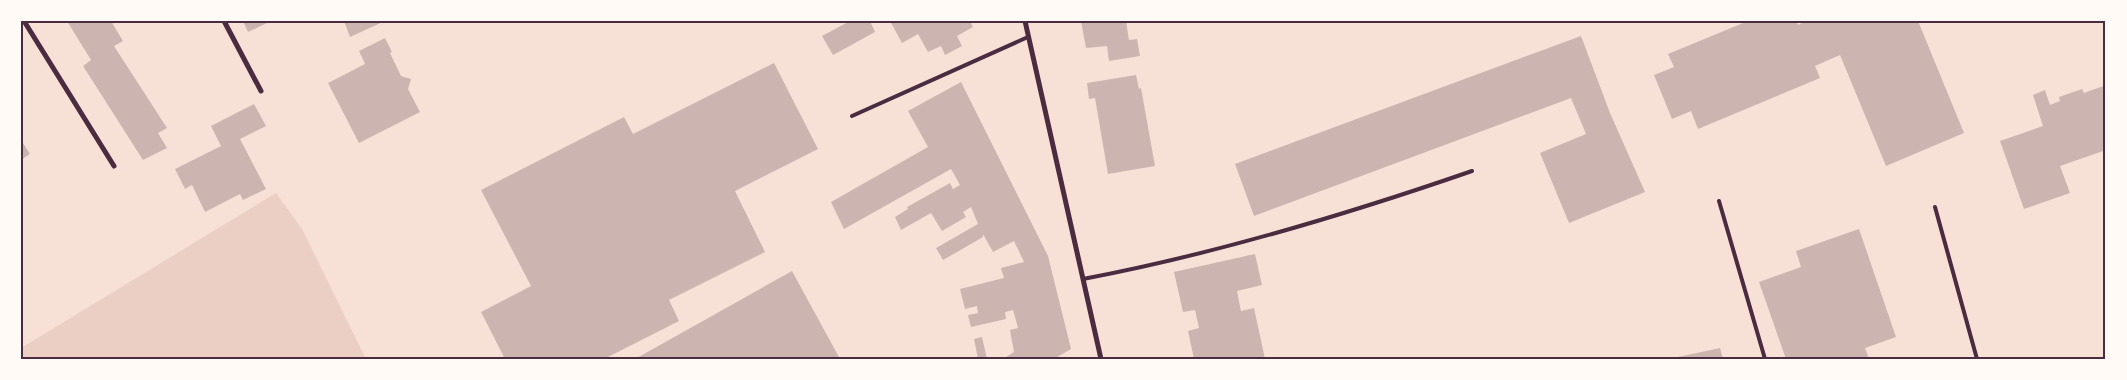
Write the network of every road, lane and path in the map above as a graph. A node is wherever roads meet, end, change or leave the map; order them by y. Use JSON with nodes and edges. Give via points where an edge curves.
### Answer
{"nodes":[{"id":1,"x":24,"y":21,"type":"edge"},
{"id":2,"x":224,"y":21,"type":"edge"},
{"id":3,"x":1025,"y":21,"type":"edge"},
{"id":4,"x":1028,"y":36,"type":"junction"},
{"id":5,"x":260,"y":91,"type":"dead end"},
{"id":6,"x":852,"y":116,"type":"dead end"},
{"id":7,"x":114,"y":166,"type":"dead end"},
{"id":8,"x":1472,"y":171,"type":"dead end"},
{"id":9,"x":1719,"y":201,"type":"dead end"},
{"id":10,"x":1935,"y":207,"type":"dead end"},
{"id":11,"x":1083,"y":280,"type":"junction"},
{"id":12,"x":1101,"y":359,"type":"edge"},
{"id":13,"x":1765,"y":359,"type":"edge"},
{"id":14,"x":1977,"y":359,"type":"edge"}],
"edges":[{"from":1,"to":7,"type":"street"},
{"from":2,"to":5,"type":"street"},
{"from":3,"to":4,"type":"street"},
{"from":4,"to":6,"type":"lane"},
{"from":4,"to":11,"type":"street"},
{"from":8,"to":11,"type":"lane","via":[[1369,207]]},
{"from":9,"to":13,"type":"lane"},
{"from":10,"to":14,"type":"lane"},
{"from":11,"to":12,"type":"street"}]}
